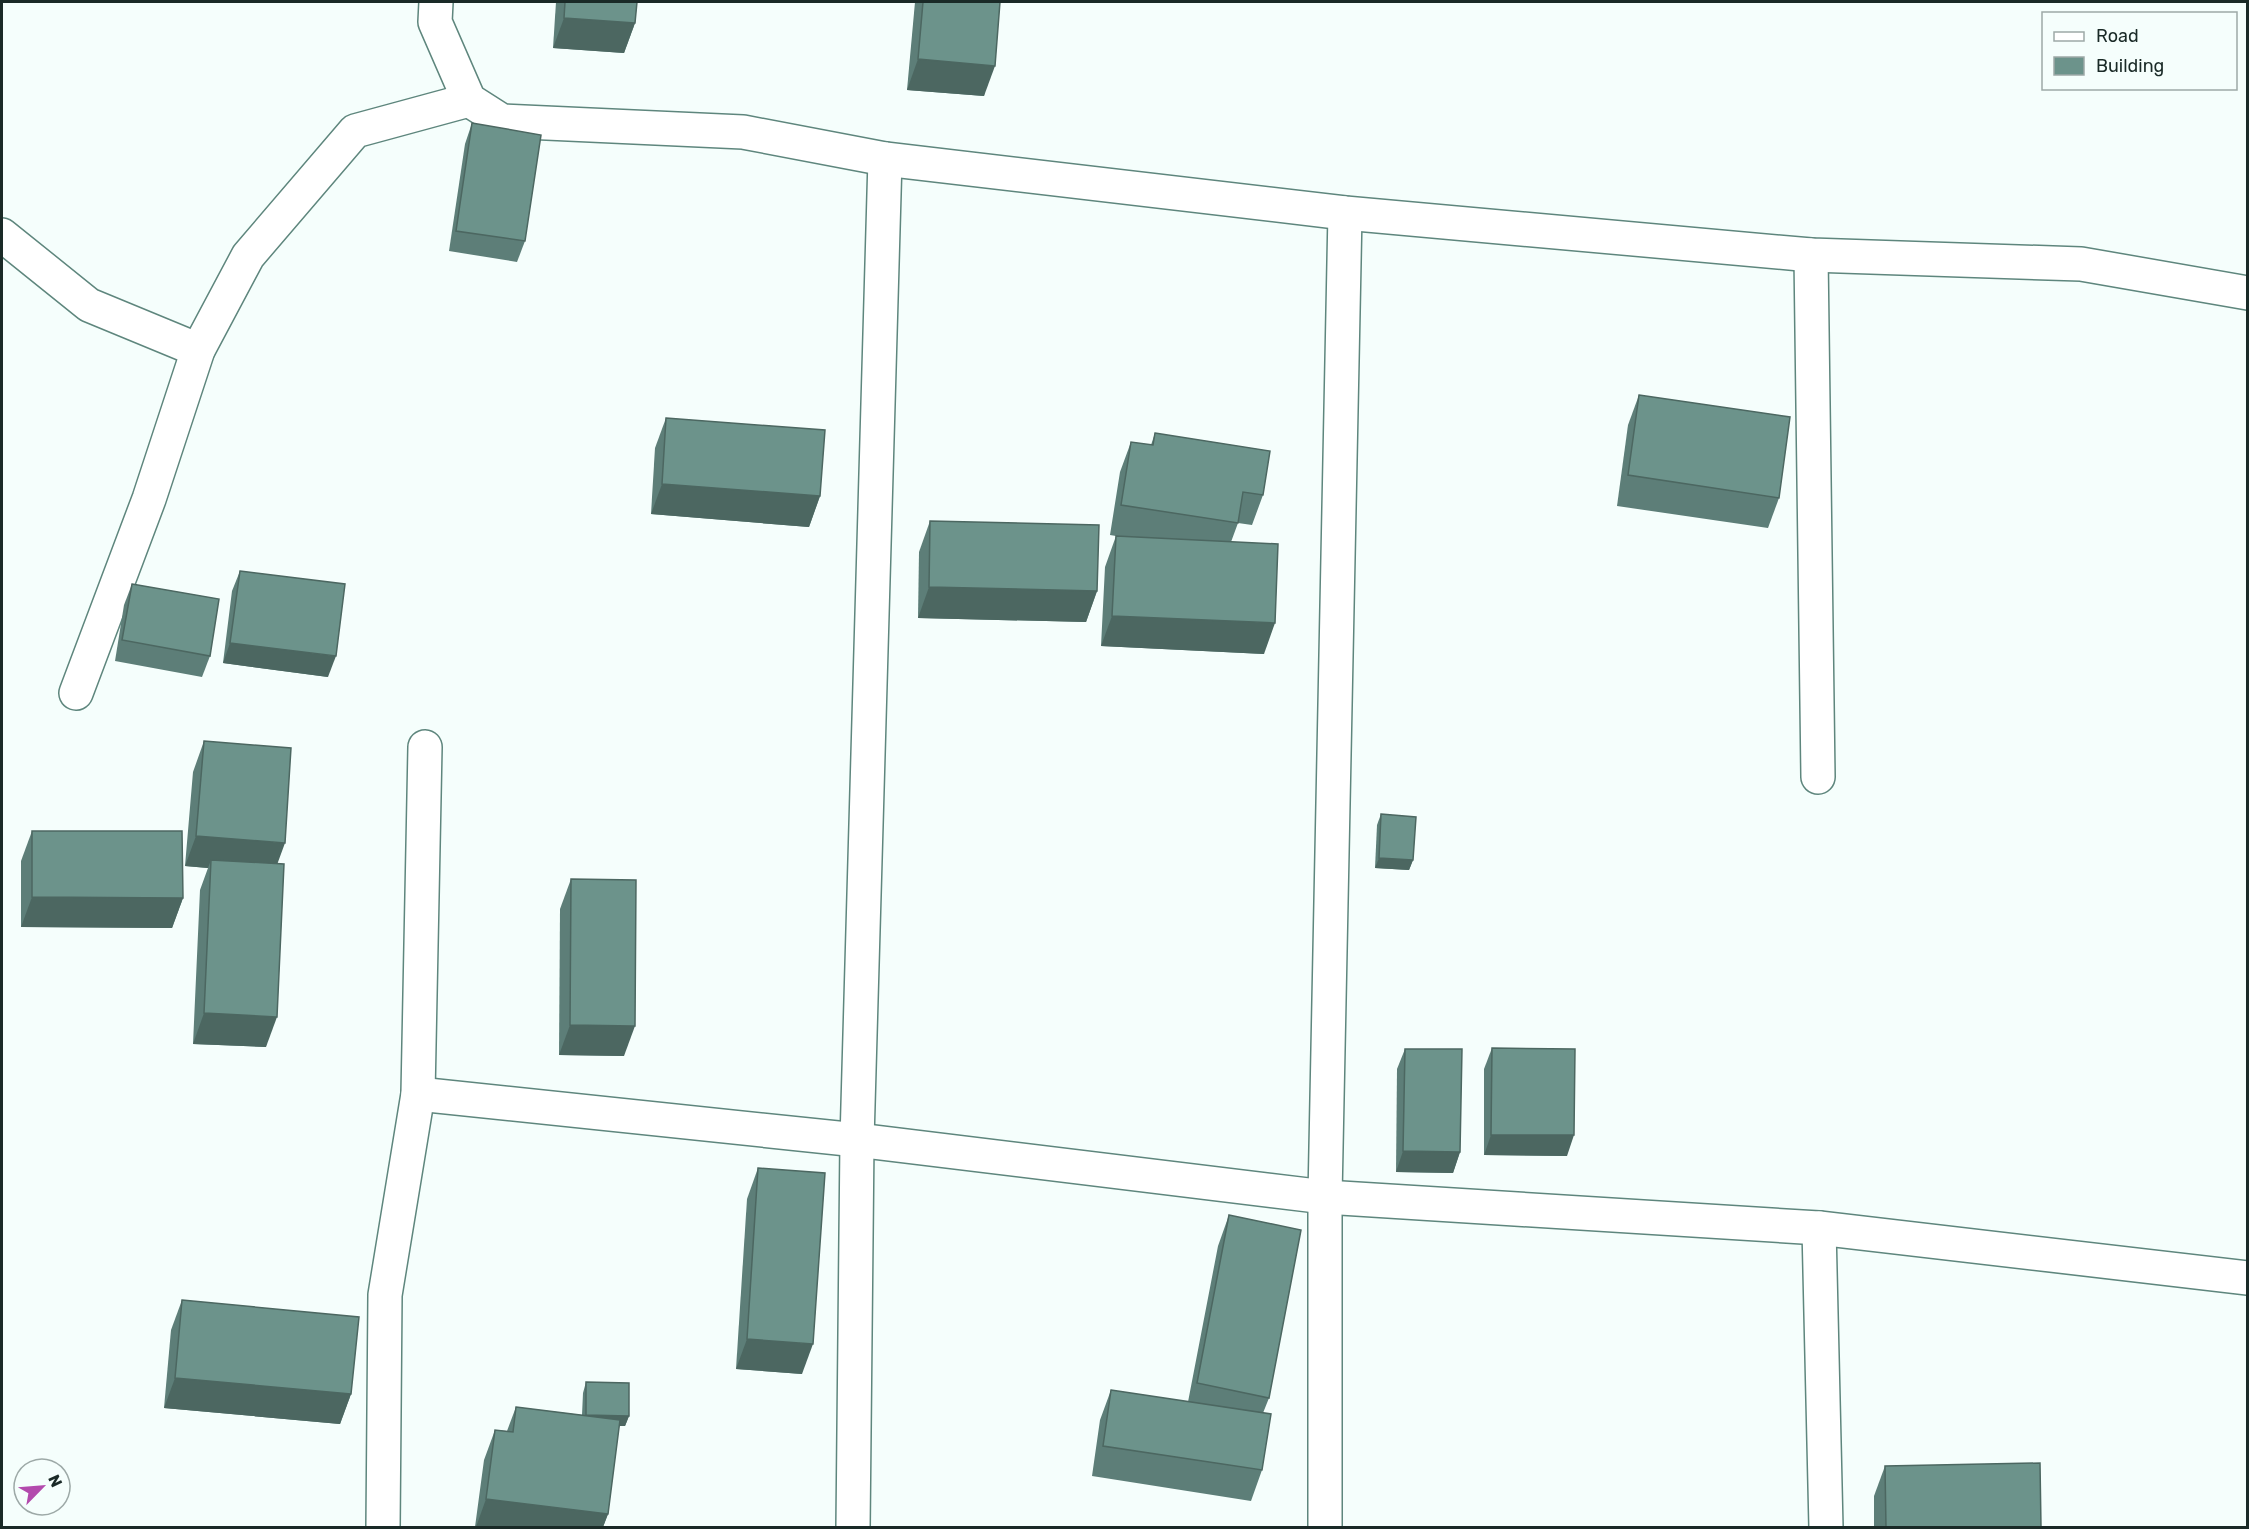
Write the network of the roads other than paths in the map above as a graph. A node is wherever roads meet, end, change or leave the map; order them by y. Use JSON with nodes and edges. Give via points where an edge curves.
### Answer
{"nodes":[{"id":1,"x":436,"y":2,"type":"edge"},
{"id":2,"x":469,"y":100,"type":"junction"},
{"id":3,"x":885,"y":159,"type":"junction"},
{"id":4,"x":1345,"y":213,"type":"junction"},
{"id":5,"x":2,"y":235,"type":"edge"},
{"id":6,"x":1811,"y":255,"type":"junction"},
{"id":7,"x":2247,"y":293,"type":"edge"},
{"id":8,"x":198,"y":350,"type":"junction"},
{"id":9,"x":76,"y":693,"type":"dead end"},
{"id":10,"x":425,"y":747,"type":"dead end"},
{"id":11,"x":1818,"y":777,"type":"dead end"},
{"id":12,"x":418,"y":1095,"type":"junction"},
{"id":13,"x":857,"y":1140,"type":"junction"},
{"id":14,"x":1325,"y":1197,"type":"junction"},
{"id":15,"x":1819,"y":1228,"type":"junction"},
{"id":16,"x":2247,"y":1278,"type":"edge"},
{"id":17,"x":383,"y":1527,"type":"edge"},
{"id":18,"x":853,"y":1527,"type":"edge"},
{"id":19,"x":1325,"y":1527,"type":"edge"},
{"id":20,"x":1826,"y":1527,"type":"edge"}],
"edges":[{"from":1,"to":2,"type":"street","via":[[435,22]]},
{"from":2,"to":3,"type":"street","via":[[502,121],[743,132]]},
{"from":2,"to":8,"type":"street","via":[[355,131],[248,256]]},
{"from":3,"to":4,"type":"street"},
{"from":3,"to":13,"type":"street"},
{"from":4,"to":6,"type":"street"},
{"from":4,"to":14,"type":"street"},
{"from":5,"to":8,"type":"street","via":[[90,305]]},
{"from":6,"to":7,"type":"street","via":[[2081,264]]},
{"from":6,"to":11,"type":"street"},
{"from":8,"to":9,"type":"street","via":[[149,499]]},
{"from":10,"to":12,"type":"street"},
{"from":12,"to":13,"type":"street"},
{"from":12,"to":17,"type":"street","via":[[385,1295]]},
{"from":13,"to":14,"type":"street"},
{"from":13,"to":18,"type":"street"},
{"from":14,"to":15,"type":"street"},
{"from":14,"to":19,"type":"street"},
{"from":15,"to":16,"type":"street"},
{"from":15,"to":20,"type":"street"}]}
